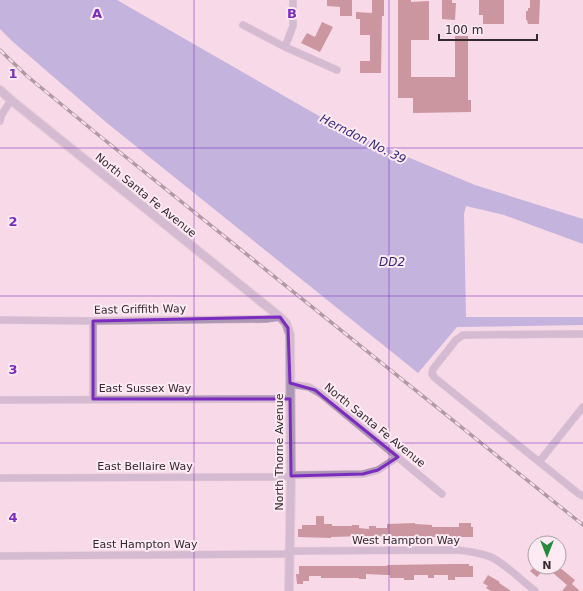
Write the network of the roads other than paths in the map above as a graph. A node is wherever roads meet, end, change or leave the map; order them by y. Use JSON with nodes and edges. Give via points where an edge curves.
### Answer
{"nodes":[{"id":1,"x":293,"y":0,"type":"edge"},
{"id":2,"x":243,"y":25,"type":"dead end"},
{"id":3,"x":285,"y":47,"type":"junction"},
{"id":4,"x":336,"y":70,"type":"dead end"},
{"id":5,"x":0,"y":90,"type":"edge"},
{"id":6,"x":11,"y":100,"type":"junction"},
{"id":7,"x":0,"y":121,"type":"edge"},
{"id":8,"x":280,"y":317,"type":"junction"},
{"id":9,"x":0,"y":320,"type":"edge"},
{"id":10,"x":93,"y":321,"type":"junction"},
{"id":11,"x":583,"y":334,"type":"edge"},
{"id":12,"x":290,"y":384,"type":"junction"},
{"id":13,"x":290,"y":398,"type":"junction"},
{"id":14,"x":93,"y":399,"type":"junction"},
{"id":15,"x":0,"y":400,"type":"edge"},
{"id":16,"x":583,"y":407,"type":"edge"},
{"id":17,"x":398,"y":457,"type":"junction"},
{"id":18,"x":539,"y":462,"type":"junction"},
{"id":19,"x":290,"y":476,"type":"junction"},
{"id":20,"x":0,"y":478,"type":"edge"},
{"id":21,"x":442,"y":494,"type":"dead end"},
{"id":22,"x":583,"y":496,"type":"edge"},
{"id":23,"x":289,"y":553,"type":"junction"},
{"id":24,"x":0,"y":556,"type":"edge"},
{"id":25,"x":289,"y":591,"type":"edge"},
{"id":26,"x":535,"y":591,"type":"edge"}],
"edges":[{"from":1,"to":3,"type":"street","via":[[293,26]]},
{"from":2,"to":3,"type":"street"},
{"from":3,"to":4,"type":"street"},
{"from":5,"to":6,"type":"street","name":"North Santa Fe Avenue"},
{"from":6,"to":7,"type":"street"},
{"from":6,"to":8,"type":"street","name":"North Santa Fe Avenue"},
{"from":8,"to":10,"type":"street","name":"East Griffith Way"},
{"from":8,"to":12,"type":"street","name":"North Thorne Avenue","via":[[286,323],[290,335]]},
{"from":9,"to":10,"type":"street","name":"East Griffith Way"},
{"from":10,"to":14,"type":"street"},
{"from":11,"to":18,"type":"street","via":[[463,335],[433,369],[432,374],[436,378]]},
{"from":12,"to":13,"type":"street","name":"North Thorne Avenue"},
{"from":12,"to":17,"type":"street","name":"North Santa Fe Avenue","via":[[309,387],[321,394]]},
{"from":13,"to":14,"type":"street","name":"East Sussex Way"},
{"from":13,"to":19,"type":"street","name":"North Thorne Avenue"},
{"from":14,"to":15,"type":"street","name":"East Sussex Way"},
{"from":16,"to":18,"type":"street"},
{"from":17,"to":19,"type":"street","name":"East Bellaire Way","via":[[378,470],[363,474]]},
{"from":17,"to":21,"type":"street","name":"North Santa Fe Avenue"},
{"from":18,"to":22,"type":"street"},
{"from":19,"to":20,"type":"street","name":"East Bellaire Way"},
{"from":19,"to":23,"type":"street","name":"North Thorne Avenue"},
{"from":23,"to":24,"type":"street","name":"East Hampton Way"},
{"from":23,"to":25,"type":"street","name":"North Thorne Avenue"},
{"from":23,"to":26,"type":"street","name":"West Hampton Way","via":[[457,550],[471,552],[501,563]]}]}
